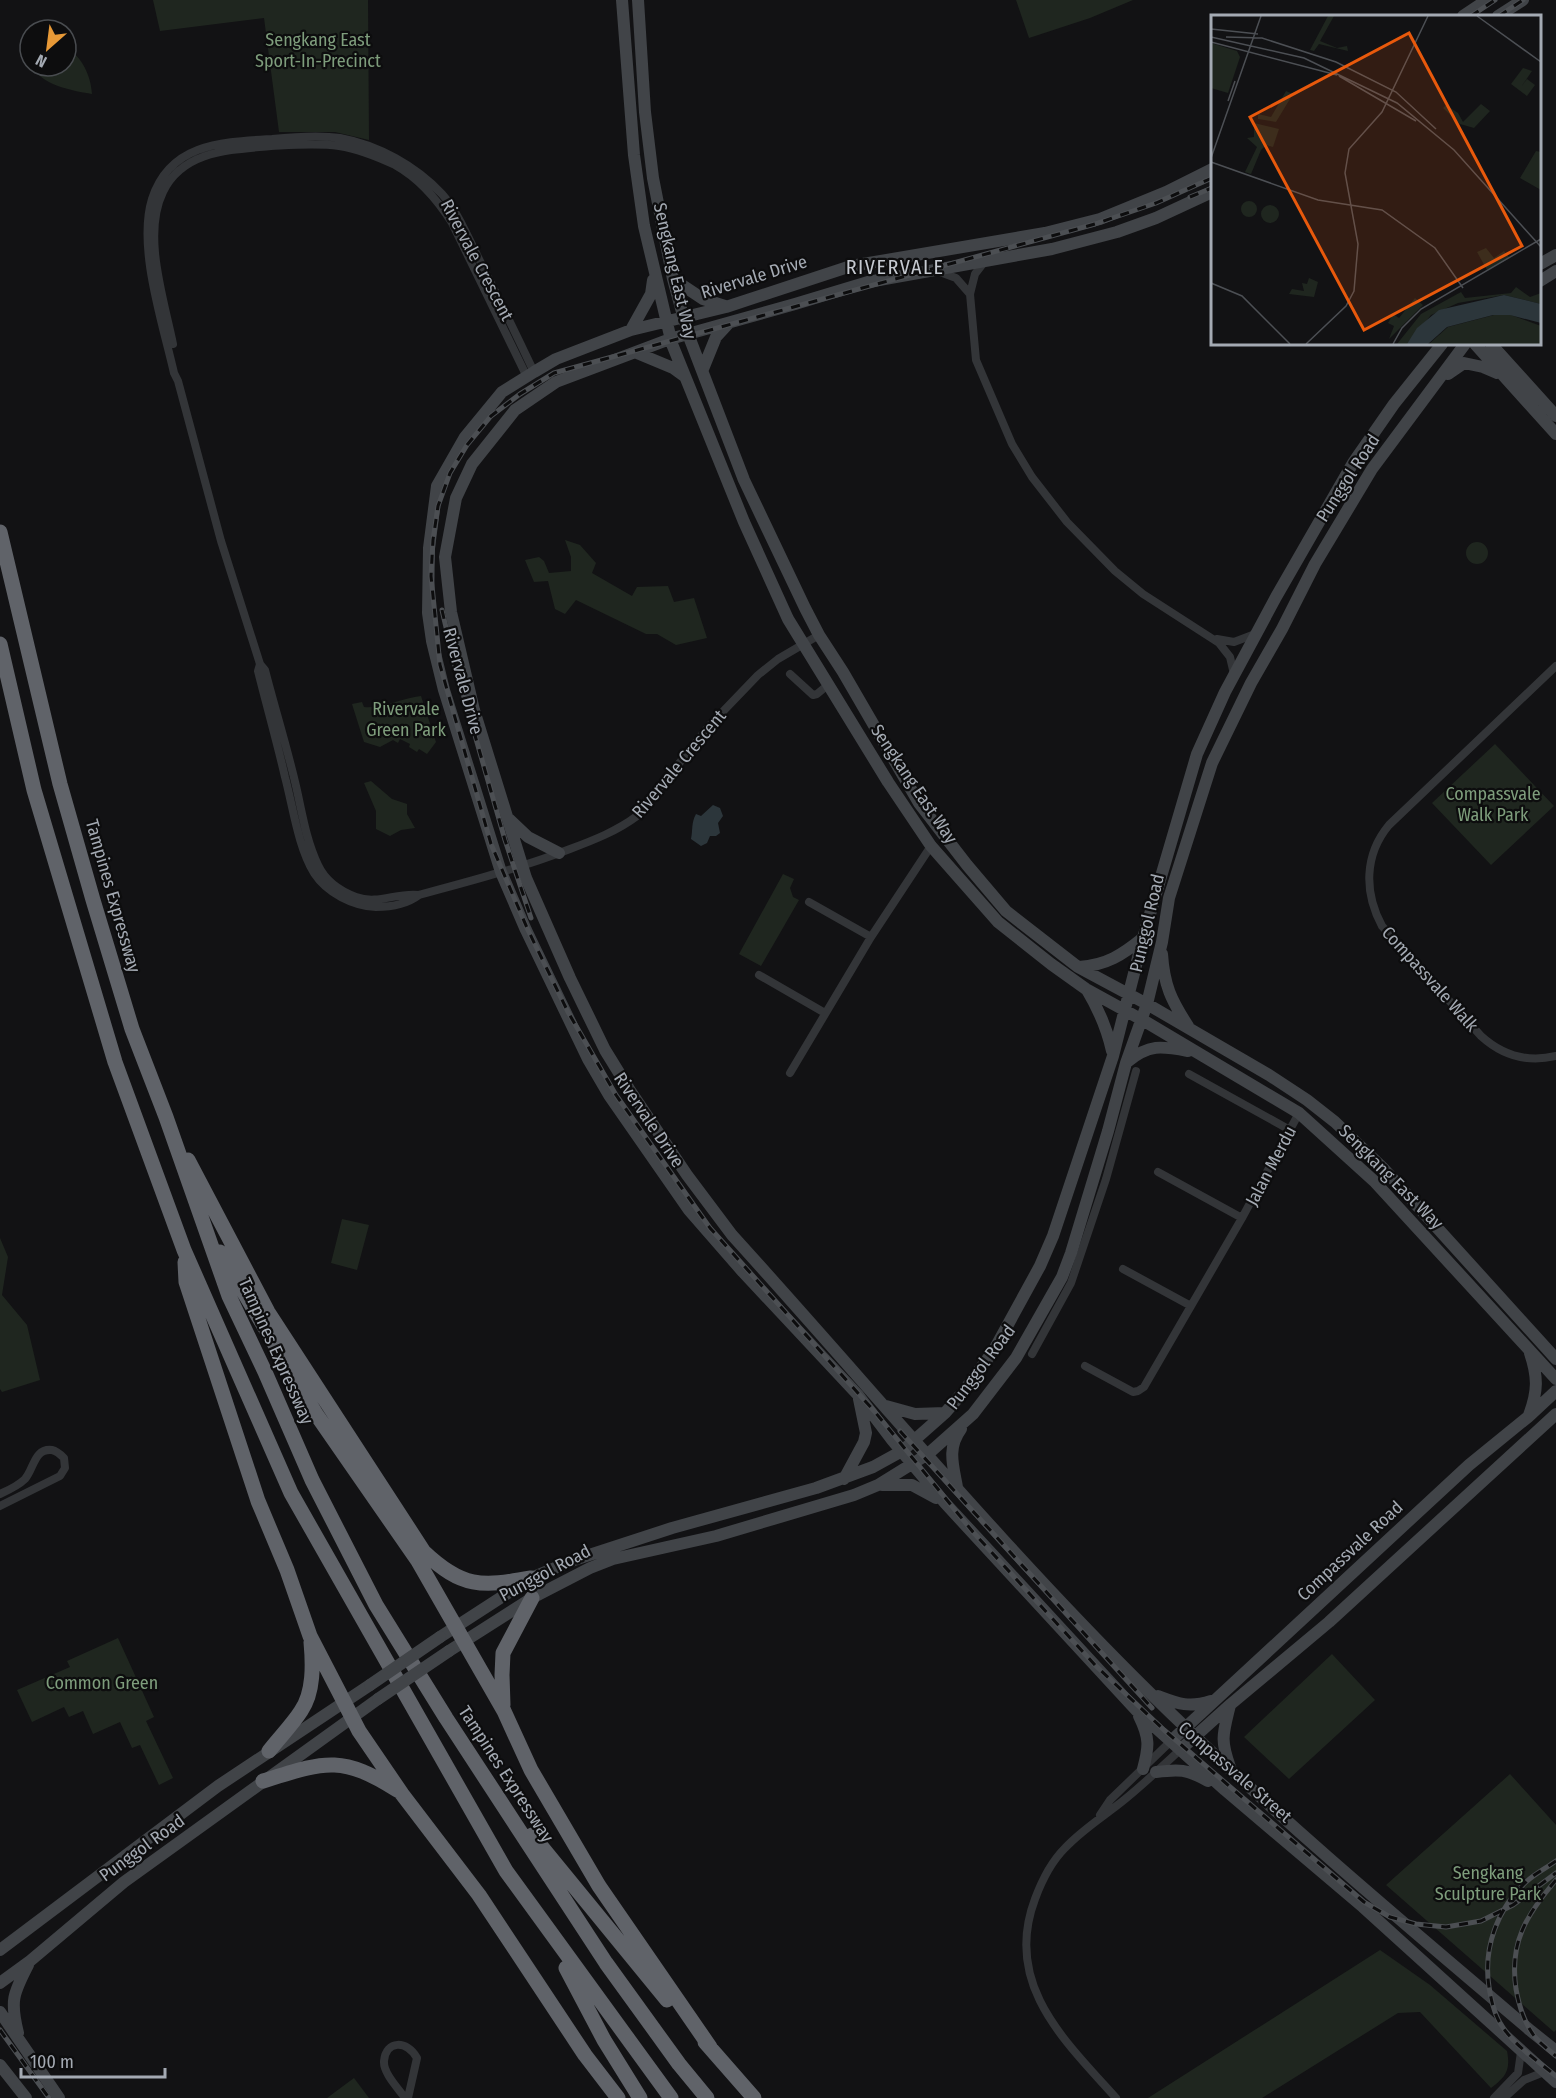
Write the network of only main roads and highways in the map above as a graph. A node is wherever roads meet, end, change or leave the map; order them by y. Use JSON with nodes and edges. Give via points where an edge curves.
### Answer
{"nodes":[{"id":1,"x":622,"y":0,"type":"edge"},
{"id":2,"x":638,"y":0,"type":"edge"},
{"id":3,"x":1487,"y":0,"type":"edge"},
{"id":4,"x":1523,"y":0,"type":"edge"},
{"id":5,"x":1464,"y":15,"type":"edge"},
{"id":6,"x":1500,"y":15,"type":"edge"},
{"id":7,"x":1211,"y":170,"type":"edge"},
{"id":8,"x":1211,"y":192,"type":"edge"},
{"id":9,"x":1556,"y":255,"type":"edge"},
{"id":10,"x":1541,"y":263,"type":"edge"},
{"id":11,"x":1556,"y":271,"type":"edge"},
{"id":12,"x":654,"y":273,"type":"junction"},
{"id":13,"x":673,"y":279,"type":"junction"},
{"id":14,"x":1541,"y":280,"type":"edge"},
{"id":15,"x":726,"y":307,"type":"junction"},
{"id":16,"x":684,"y":316,"type":"junction"},
{"id":17,"x":665,"y":320,"type":"junction"},
{"id":18,"x":728,"y":324,"type":"junction"},
{"id":19,"x":631,"y":330,"type":"junction"},
{"id":20,"x":688,"y":334,"type":"junction"},
{"id":21,"x":670,"y":339,"type":"junction"},
{"id":22,"x":1464,"y":345,"type":"edge"},
{"id":23,"x":1476,"y":345,"type":"edge"},
{"id":24,"x":1492,"y":345,"type":"edge"},
{"id":25,"x":1504,"y":345,"type":"edge"},
{"id":26,"x":1438,"y":346,"type":"edge"},
{"id":27,"x":637,"y":353,"type":"junction"},
{"id":28,"x":1514,"y":368,"type":"junction"},
{"id":29,"x":703,"y":369,"type":"junction"},
{"id":30,"x":1503,"y":376,"type":"junction"},
{"id":31,"x":685,"y":377,"type":"junction"},
{"id":32,"x":1433,"y":386,"type":"junction"},
{"id":33,"x":1556,"y":416,"type":"edge"},
{"id":34,"x":1556,"y":434,"type":"edge"},
{"id":35,"x":0,"y":532,"type":"edge"},
{"id":36,"x":0,"y":644,"type":"edge"},
{"id":37,"x":506,"y":816,"type":"junction"},
{"id":38,"x":559,"y":853,"type":"road end"},
{"id":39,"x":1143,"y":938,"type":"junction"},
{"id":40,"x":1162,"y":942,"type":"junction"},
{"id":41,"x":1078,"y":967,"type":"junction"},
{"id":42,"x":1086,"y":989,"type":"junction"},
{"id":43,"x":1128,"y":994,"type":"junction"},
{"id":44,"x":1147,"y":1004,"type":"junction"},
{"id":45,"x":1124,"y":1010,"type":"junction"},
{"id":46,"x":1141,"y":1019,"type":"junction"},
{"id":47,"x":1190,"y":1030,"type":"junction"},
{"id":48,"x":1196,"y":1053,"type":"junction"},
{"id":49,"x":1113,"y":1056,"type":"junction"},
{"id":50,"x":1131,"y":1067,"type":"junction"},
{"id":51,"x":166,"y":1117,"type":"junction"},
{"id":52,"x":207,"y":1232,"type":"junction"},
{"id":53,"x":184,"y":1250,"type":"junction"},
{"id":54,"x":1533,"y":1344,"type":"junction"},
{"id":55,"x":1556,"y":1349,"type":"edge"},
{"id":56,"x":1556,"y":1359,"type":"edge"},
{"id":57,"x":1556,"y":1380,"type":"edge"},
{"id":58,"x":1556,"y":1391,"type":"edge"},
{"id":59,"x":858,"y":1395,"type":"junction"},
{"id":60,"x":882,"y":1404,"type":"junction"},
{"id":61,"x":945,"y":1413,"type":"junction"},
{"id":62,"x":973,"y":1414,"type":"junction"},
{"id":63,"x":1528,"y":1417,"type":"junction"},
{"id":64,"x":338,"y":1419,"type":"junction"},
{"id":65,"x":1553,"y":1419,"type":"edge"},
{"id":66,"x":914,"y":1440,"type":"junction"},
{"id":67,"x":902,"y":1451,"type":"junction"},
{"id":68,"x":928,"y":1454,"type":"junction"},
{"id":69,"x":914,"y":1465,"type":"junction"},
{"id":70,"x":357,"y":1474,"type":"junction"},
{"id":71,"x":844,"y":1479,"type":"junction"},
{"id":72,"x":878,"y":1485,"type":"junction"},
{"id":73,"x":958,"y":1489,"type":"junction"},
{"id":74,"x":377,"y":1500,"type":"junction"},
{"id":75,"x":945,"y":1503,"type":"junction"},
{"id":76,"x":400,"y":1517,"type":"junction"},
{"id":77,"x":531,"y":1578,"type":"junction"},
{"id":78,"x":532,"y":1598,"type":"junction"},
{"id":79,"x":455,"y":1627,"type":"junction"},
{"id":80,"x":310,"y":1636,"type":"junction"},
{"id":81,"x":464,"y":1641,"type":"junction"},
{"id":82,"x":1149,"y":1692,"type":"junction"},
{"id":83,"x":1214,"y":1701,"type":"junction"},
{"id":84,"x":344,"y":1703,"type":"junction"},
{"id":85,"x":1231,"y":1704,"type":"junction"},
{"id":86,"x":1136,"y":1710,"type":"junction"},
{"id":87,"x":504,"y":1712,"type":"junction"},
{"id":88,"x":352,"y":1718,"type":"junction"},
{"id":89,"x":1186,"y":1727,"type":"junction"},
{"id":90,"x":1196,"y":1736,"type":"junction"},
{"id":91,"x":1176,"y":1745,"type":"junction"},
{"id":92,"x":269,"y":1751,"type":"junction"},
{"id":93,"x":1230,"y":1768,"type":"junction"},
{"id":94,"x":1143,"y":1769,"type":"road end"},
{"id":95,"x":1156,"y":1772,"type":"road end"},
{"id":96,"x":263,"y":1781,"type":"junction"},
{"id":97,"x":1225,"y":1790,"type":"junction"},
{"id":98,"x":402,"y":1794,"type":"junction"},
{"id":99,"x":515,"y":1823,"type":"junction"},
{"id":100,"x":506,"y":1871,"type":"junction"},
{"id":101,"x":3,"y":1945,"type":"edge"},
{"id":102,"x":30,"y":1961,"type":"junction"},
{"id":103,"x":0,"y":1983,"type":"edge"},
{"id":104,"x":0,"y":2012,"type":"edge"},
{"id":105,"x":19,"y":2039,"type":"junction"},
{"id":106,"x":710,"y":2047,"type":"junction"},
{"id":107,"x":1556,"y":2051,"type":"edge"},
{"id":108,"x":0,"y":2065,"type":"edge"},
{"id":109,"x":1556,"y":2082,"type":"edge"},
{"id":110,"x":26,"y":2098,"type":"edge"},
{"id":111,"x":59,"y":2098,"type":"edge"},
{"id":112,"x":618,"y":2098,"type":"edge"},
{"id":113,"x":640,"y":2098,"type":"edge"},
{"id":114,"x":671,"y":2098,"type":"edge"},
{"id":115,"x":707,"y":2098,"type":"edge"},
{"id":116,"x":754,"y":2098,"type":"edge"}],
"edges":[{"from":1,"to":12,"type":"main road","name":"Sengkang East Way","via":[[634,155]]},
{"from":2,"to":13,"type":"main road","name":"Sengkang East Way","via":[[648,144]]},
{"from":3,"to":5,"type":"main road"},
{"from":4,"to":6,"type":"main road"},
{"from":7,"to":15,"type":"main road","name":"Rivervale Drive","via":[[1100,219],[1045,233],[851,266]]},
{"from":8,"to":18,"type":"main road","name":"Rivervale Drive","via":[[1117,232],[1052,249],[868,282]]},
{"from":9,"to":10,"type":"main road"},
{"from":11,"to":14,"type":"main road"},
{"from":12,"to":17,"type":"main road","name":"Sengkang East Way"},
{"from":12,"to":19,"type":"main road","via":[[651,294]]},
{"from":13,"to":15,"type":"main road","via":[[703,299]]},
{"from":13,"to":16,"type":"main road","name":"Sengkang East Way"},
{"from":15,"to":16,"type":"main road","name":"Rivervale Drive"},
{"from":16,"to":17,"type":"main road","name":"Rivervale Drive"},
{"from":16,"to":20,"type":"main road","name":"Sengkang East Way"},
{"from":17,"to":19,"type":"main road","name":"Rivervale Drive"},
{"from":17,"to":21,"type":"main road","name":"Sengkang East Way"},
{"from":18,"to":20,"type":"main road","name":"Rivervale Drive"},
{"from":18,"to":29,"type":"main road","via":[[716,337]]},
{"from":19,"to":59,"type":"main road","name":"Rivervale Drive","via":[[556,359],[502,392],[454,453],[437,486],[429,548],[432,641],[501,872],[566,1016],[609,1095],[689,1210]]},
{"from":20,"to":21,"type":"main road","name":"Rivervale Drive"},
{"from":20,"to":29,"type":"main road","name":"Sengkang East Way"},
{"from":21,"to":27,"type":"main road","name":"Rivervale Drive"},
{"from":21,"to":31,"type":"main road","name":"Sengkang East Way"},
{"from":22,"to":32,"type":"main road","name":"Punggol Road"},
{"from":23,"to":30,"type":"main road"},
{"from":24,"to":28,"type":"main road"},
{"from":25,"to":28,"type":"main road"},
{"from":26,"to":39,"type":"main road","name":"Punggol Road","via":[[1353,463],[1234,675],[1197,754]]},
{"from":27,"to":31,"type":"main road"},
{"from":27,"to":37,"type":"main road","name":"Rivervale Drive","via":[[556,382],[515,410],[472,464],[456,498],[445,557],[451,612],[474,710]]},
{"from":28,"to":33,"type":"main road"},
{"from":29,"to":41,"type":"main road","name":"Sengkang East Way","via":[[744,480],[819,635],[919,803],[1006,911]]},
{"from":30,"to":32,"type":"main road","via":[[1484,366],[1464,363]]},
{"from":30,"to":34,"type":"main road"},
{"from":31,"to":42,"type":"main road","name":"Sengkang East Way","via":[[788,619],[888,782],[932,846],[998,922]]},
{"from":32,"to":40,"type":"main road","name":"Punggol Road","via":[[1372,469],[1251,683],[1208,775],[1170,898]]},
{"from":35,"to":51,"type":"highway","name":"Tampines Expressway","via":[[60,784],[132,1029]]},
{"from":36,"to":53,"type":"highway","via":[[34,790],[102,1017]]},
{"from":37,"to":38,"type":"main road","via":[[528,837]]},
{"from":37,"to":60,"type":"main road","name":"Rivervale Drive","via":[[545,924],[587,1015],[629,1089],[732,1235]]},
{"from":39,"to":41,"type":"main road","via":[[1118,957],[1096,966]]},
{"from":39,"to":43,"type":"main road","name":"Punggol Road"},
{"from":40,"to":44,"type":"main road","name":"Punggol Road"},
{"from":40,"to":47,"type":"main road","via":[[1167,989]]},
{"from":41,"to":43,"type":"main road","name":"Sengkang East Way"},
{"from":42,"to":45,"type":"main road","name":"Sengkang East Way"},
{"from":42,"to":49,"type":"main road","via":[[1107,1030]]},
{"from":43,"to":44,"type":"main road","name":"Sengkang East Way"},
{"from":43,"to":45,"type":"main road","name":"Punggol Road"},
{"from":44,"to":46,"type":"main road","name":"Punggol Road"},
{"from":44,"to":47,"type":"main road","name":"Sengkang East Way"},
{"from":45,"to":46,"type":"main road","name":"Sengkang East Way"},
{"from":45,"to":49,"type":"main road","name":"Punggol Road"},
{"from":46,"to":48,"type":"main road","name":"Sengkang East Way"},
{"from":46,"to":50,"type":"main road","name":"Punggol Road"},
{"from":47,"to":54,"type":"main road","name":"Sengkang East Way","via":[[1279,1082],[1335,1122],[1383,1168]]},
{"from":48,"to":50,"type":"main road","via":[[1150,1047],[1138,1053]]},
{"from":48,"to":54,"type":"main road","name":"Sengkang East Way","via":[[1299,1113],[1374,1180]]},
{"from":49,"to":61,"type":"main road","name":"Punggol Road","via":[[1040,1266],[994,1350]]},
{"from":50,"to":62,"type":"main road","name":"Punggol Road","via":[[1100,1178],[1071,1252],[1066,1280],[1033,1340]]},
{"from":51,"to":52,"type":"highway","name":"Tampines Expressway"},
{"from":51,"to":64,"type":"highway","via":[[268,1312]]},
{"from":52,"to":70,"type":"highway","via":[[316,1414]]},
{"from":52,"to":99,"type":"highway","name":"Tampines Expressway","via":[[229,1296],[312,1480],[376,1605]]},
{"from":53,"to":80,"type":"highway","via":[[186,1282],[196,1314],[258,1501]]},
{"from":53,"to":100,"type":"highway","via":[[291,1493]]},
{"from":54,"to":55,"type":"main road"},
{"from":54,"to":56,"type":"main road","name":"Sengkang East Way"},
{"from":54,"to":57,"type":"main road","name":"Sengkang East Way"},
{"from":54,"to":63,"type":"main road","via":[[1537,1388]]},
{"from":58,"to":63,"type":"main road","name":"Compassvale Road"},
{"from":59,"to":67,"type":"main road","name":"Rivervale Drive"},
{"from":59,"to":71,"type":"main road","via":[[866,1433]]},
{"from":60,"to":61,"type":"main road","via":[[918,1414]]},
{"from":60,"to":66,"type":"main road","name":"Rivervale Drive"},
{"from":61,"to":66,"type":"main road","name":"Punggol Road"},
{"from":62,"to":68,"type":"main road","name":"Punggol Road"},
{"from":62,"to":73,"type":"main road","via":[[958,1432],[951,1456]]},
{"from":63,"to":83,"type":"main road","name":"Compassvale Road","via":[[1470,1465]]},
{"from":64,"to":70,"type":"highway"},
{"from":64,"to":76,"type":"highway"},
{"from":65,"to":85,"type":"main road","name":"Compassvale Road","via":[[1329,1622]]},
{"from":66,"to":67,"type":"main road","name":"Punggol Road"},
{"from":66,"to":68,"type":"main road","name":"Rivervale Drive"},
{"from":67,"to":69,"type":"main road","name":"Rivervale Drive"},
{"from":67,"to":71,"type":"main road","name":"Punggol Road"},
{"from":68,"to":69,"type":"main road","name":"Punggol Road"},
{"from":68,"to":73,"type":"main road","name":"Compassvale Street"},
{"from":69,"to":72,"type":"main road","name":"Punggol Road"},
{"from":69,"to":75,"type":"main road","name":"Compassvale Street"},
{"from":70,"to":74,"type":"highway"},
{"from":71,"to":77,"type":"main road","name":"Punggol Road","via":[[617,1545]]},
{"from":72,"to":75,"type":"main road","via":[[912,1485]]},
{"from":72,"to":78,"type":"main road","name":"Punggol Road","via":[[716,1536],[613,1559]]},
{"from":73,"to":82,"type":"main road","name":"Compassvale Street"},
{"from":74,"to":76,"type":"highway"},
{"from":74,"to":79,"type":"highway","via":[[418,1561]]},
{"from":75,"to":86,"type":"main road","name":"Compassvale Street"},
{"from":76,"to":77,"type":"highway","via":[[424,1552],[460,1579],[501,1584]]},
{"from":77,"to":79,"type":"main road","name":"Punggol Road"},
{"from":78,"to":81,"type":"main road","name":"Punggol Road"},
{"from":78,"to":87,"type":"highway","via":[[503,1653]]},
{"from":79,"to":81,"type":"highway"},
{"from":79,"to":84,"type":"main road","name":"Punggol Road","bridge":true},
{"from":80,"to":84,"type":"highway"},
{"from":80,"to":92,"type":"highway","via":[[307,1700]]},
{"from":81,"to":87,"type":"highway"},
{"from":81,"to":88,"type":"main road","name":"Punggol Road","bridge":true},
{"from":82,"to":83,"type":"main road","via":[[1186,1705]]},
{"from":82,"to":89,"type":"main road","name":"Compassvale Street"},
{"from":83,"to":89,"type":"main road","name":"Compassvale Road"},
{"from":84,"to":88,"type":"highway"},
{"from":84,"to":92,"type":"main road","name":"Punggol Road"},
{"from":85,"to":90,"type":"main road","name":"Compassvale Road"},
{"from":85,"to":93,"type":"main road","via":[[1222,1745]]},
{"from":86,"to":91,"type":"main road","name":"Compassvale Street"},
{"from":86,"to":94,"type":"main road","via":[[1147,1731]]},
{"from":87,"to":106,"type":"highway","via":[[531,1770],[599,1886]]},
{"from":88,"to":96,"type":"main road","name":"Punggol Road"},
{"from":88,"to":98,"type":"highway"},
{"from":89,"to":90,"type":"main road","name":"Compassvale Street"},
{"from":89,"to":91,"type":"main road","name":"Compassvale Road"},
{"from":90,"to":91,"type":"main road","name":"Compassvale Road"},
{"from":90,"to":93,"type":"main road","name":"Compassvale Street"},
{"from":91,"to":97,"type":"main road","name":"Compassvale Street"},
{"from":92,"to":101,"type":"main road","name":"Punggol Road"},
{"from":93,"to":107,"type":"main road","name":"Compassvale Street","via":[[1304,1837]]},
{"from":95,"to":97,"type":"main road","via":[[1177,1769]]},
{"from":96,"to":98,"type":"highway","via":[[334,1764],[369,1773]]},
{"from":96,"to":102,"type":"main road","name":"Punggol Road","via":[[124,1882]]},
{"from":97,"to":109,"type":"main road","name":"Compassvale Street","via":[[1363,1906]]},
{"from":98,"to":112,"type":"highway","via":[[478,1895]]},
{"from":99,"to":106,"type":"highway","via":[[527,1829]]},
{"from":99,"to":115,"type":"highway","name":"Tampines Expressway","via":[[606,1963]]},
{"from":100,"to":113,"type":"highway"},
{"from":100,"to":114,"type":"highway"},
{"from":102,"to":103,"type":"main road","name":"Punggol Road"},
{"from":102,"to":105,"type":"main road","via":[[13,2001]]},
{"from":104,"to":105,"type":"main road"},
{"from":105,"to":111,"type":"main road"},
{"from":106,"to":116,"type":"highway"},
{"from":108,"to":110,"type":"main road"}]}
